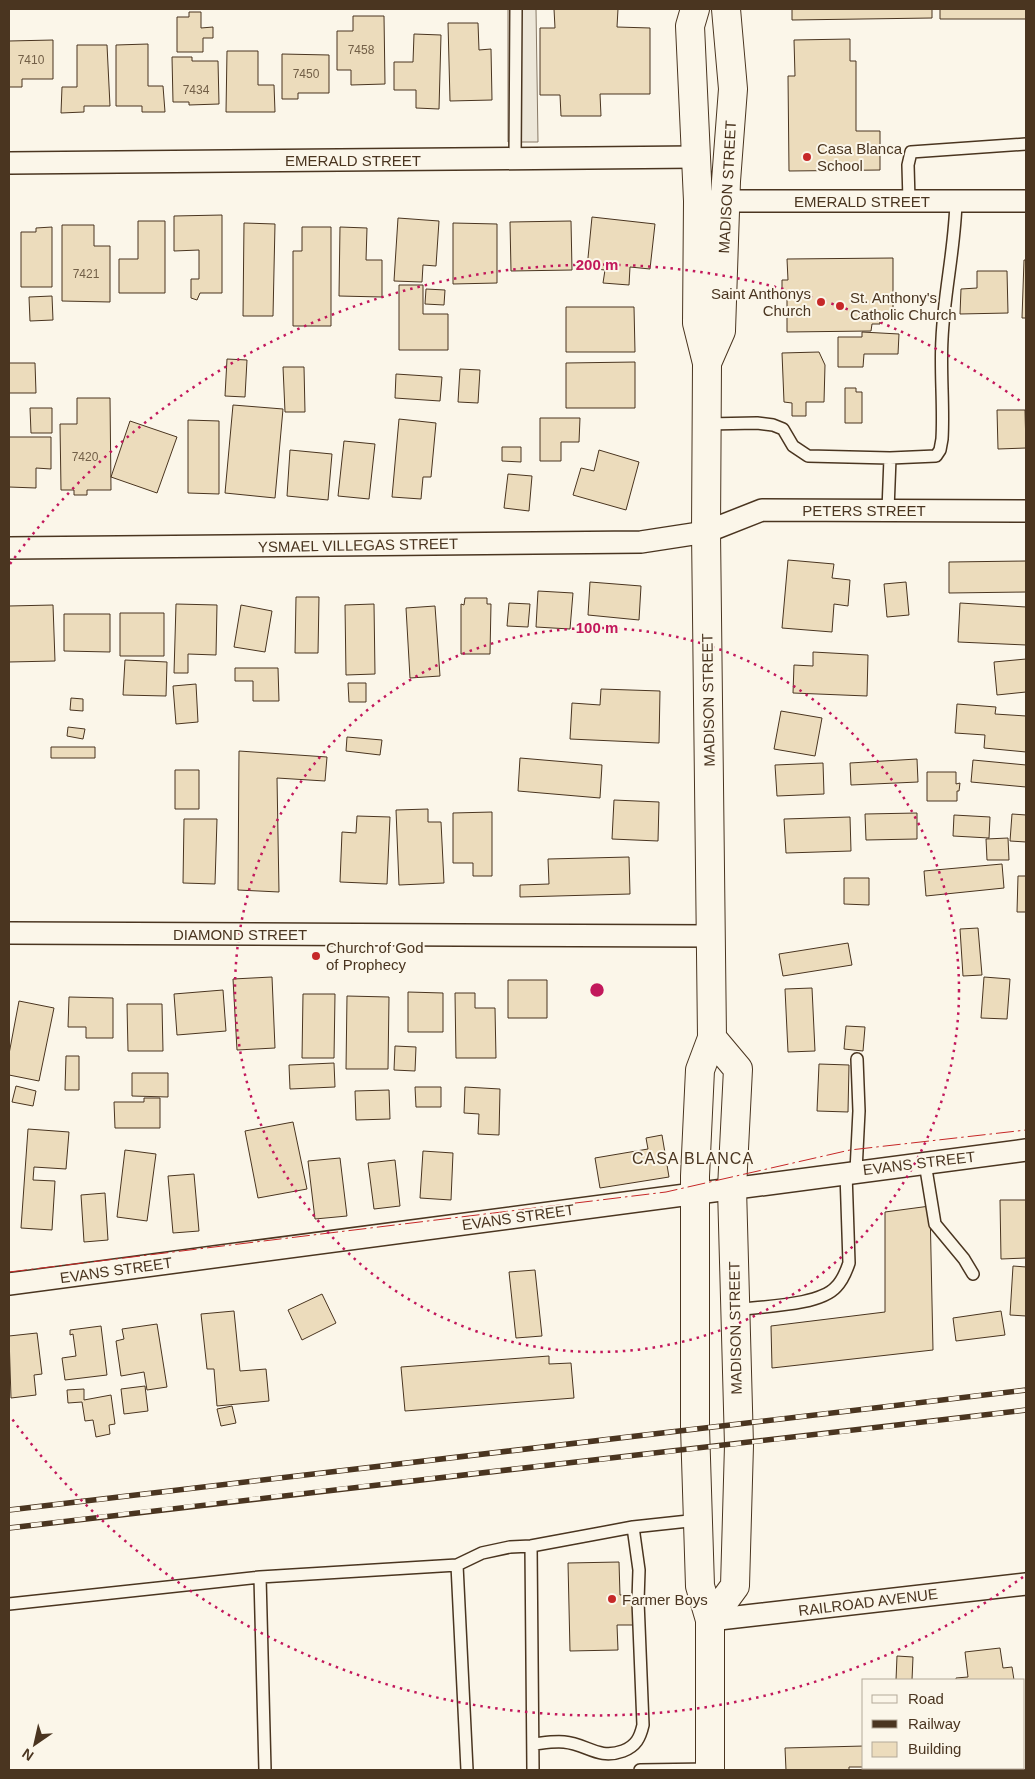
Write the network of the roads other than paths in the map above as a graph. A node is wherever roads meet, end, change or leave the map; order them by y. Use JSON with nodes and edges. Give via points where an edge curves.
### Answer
{"nodes":[{"id":1,"x":516,"y":9,"type":"edge"},
{"id":2,"x":694,"y":9,"type":"edge"},
{"id":3,"x":726,"y":9,"type":"edge"},
{"id":4,"x":1026,"y":144,"type":"edge"},
{"id":5,"x":696,"y":156,"type":"junction"},
{"id":6,"x":514,"y":158,"type":"junction"},
{"id":7,"x":9,"y":163,"type":"edge"},
{"id":8,"x":698,"y":201,"type":"junction"},
{"id":9,"x":725,"y":201,"type":"junction"},
{"id":10,"x":909,"y":201,"type":"junction"},
{"id":11,"x":956,"y":201,"type":"junction"},
{"id":12,"x":1026,"y":201,"type":"edge"},
{"id":13,"x":707,"y":363,"type":"junction"},
{"id":14,"x":707,"y":424,"type":"junction"},
{"id":15,"x":890,"y":458,"type":"junction"},
{"id":16,"x":888,"y":510,"type":"junction"},
{"id":17,"x":1026,"y":511,"type":"edge"},
{"id":18,"x":706,"y":532,"type":"junction"},
{"id":19,"x":9,"y":548,"type":"edge"},
{"id":20,"x":9,"y":933,"type":"edge"},
{"id":21,"x":712,"y":936,"type":"junction"},
{"id":22,"x":712,"y":1038,"type":"junction"},
{"id":23,"x":857,"y":1059,"type":"dead end"},
{"id":24,"x":1026,"y":1150,"type":"edge"},
{"id":25,"x":925,"y":1163,"type":"junction"},
{"id":26,"x":851,"y":1172,"type":"junction"},
{"id":27,"x":732,"y":1188,"type":"junction"},
{"id":28,"x":696,"y":1194,"type":"junction"},
{"id":29,"x":973,"y":1274,"type":"dead end"},
{"id":30,"x":9,"y":1284,"type":"edge"},
{"id":31,"x":736,"y":1310,"type":"junction"},
{"id":32,"x":698,"y":1520,"type":"junction"},
{"id":33,"x":633,"y":1527,"type":"junction"},
{"id":34,"x":531,"y":1546,"type":"junction"},
{"id":35,"x":457,"y":1565,"type":"junction"},
{"id":36,"x":260,"y":1577,"type":"junction"},
{"id":37,"x":1026,"y":1584,"type":"edge"},
{"id":38,"x":9,"y":1604,"type":"edge"},
{"id":39,"x":710,"y":1620,"type":"junction"},
{"id":40,"x":533,"y":1744,"type":"junction"},
{"id":41,"x":710,"y":1769,"type":"edge"},
{"id":42,"x":265,"y":1770,"type":"edge"},
{"id":43,"x":467,"y":1770,"type":"edge"},
{"id":44,"x":533,"y":1770,"type":"edge"},
{"id":45,"x":640,"y":1770,"type":"edge"}],
"edges":[{"from":1,"to":6,"type":"lane"},
{"from":2,"to":5,"type":"street","name":"MADISON STREET","via":[[690,26]]},
{"from":3,"to":9,"type":"street","name":"MADISON STREET","via":[[733,89]]},
{"from":4,"to":10,"type":"lane","via":[[912,152],[908,165]]},
{"from":5,"to":6,"type":"street","name":"EMERALD STREET"},
{"from":5,"to":8,"type":"street","name":"MADISON STREET"},
{"from":6,"to":7,"type":"street","name":"EMERALD STREET"},
{"from":8,"to":9,"type":"street","name":"EMERALD STREET"},
{"from":8,"to":13,"type":"street","name":"MADISON STREET","via":[[697,323]]},
{"from":9,"to":10,"type":"street","name":"EMERALD STREET"},
{"from":9,"to":13,"type":"street","name":"MADISON STREET","via":[[721,331]]},
{"from":10,"to":11,"type":"street","name":"EMERALD STREET"},
{"from":11,"to":12,"type":"street","name":"EMERALD STREET"},
{"from":11,"to":15,"type":"lane","via":[[955,238],[946,278],[942,340],[943,423],[940,450],[936,456],[926,458]]},
{"from":13,"to":14,"type":"street","name":"MADISON STREET"},
{"from":14,"to":15,"type":"lane","via":[[773,425],[783,429],[794,446],[808,456]]},
{"from":14,"to":18,"type":"street","name":"MADISON STREET"},
{"from":15,"to":16,"type":"lane"},
{"from":16,"to":17,"type":"street","name":"PETERS STREET"},
{"from":16,"to":18,"type":"street","name":"PETERS STREET","via":[[762,510]]},
{"from":18,"to":19,"type":"street","name":"YSMAEL VILLEGAS STREET","via":[[641,542]]},
{"from":18,"to":21,"type":"street","name":"MADISON STREET"},
{"from":20,"to":21,"type":"street","name":"DIAMOND STREET"},
{"from":21,"to":22,"type":"street","name":"MADISON STREET"},
{"from":22,"to":27,"type":"street","name":"MADISON STREET","via":[[738,1069]]},
{"from":22,"to":28,"type":"street","name":"MADISON STREET","via":[[700,1070]]},
{"from":23,"to":26,"type":"lane","via":[[859,1111]]},
{"from":24,"to":25,"type":"street","name":"EVANS STREET"},
{"from":25,"to":26,"type":"street","name":"EVANS STREET"},
{"from":25,"to":29,"type":"lane","via":[[935,1224]]},
{"from":26,"to":27,"type":"street","name":"EVANS STREET"},
{"from":26,"to":31,"type":"lane","via":[[849,1263],[835,1288],[818,1298]]},
{"from":27,"to":28,"type":"street","name":"EVANS STREET"},
{"from":27,"to":31,"type":"street","name":"MADISON STREET"},
{"from":28,"to":30,"type":"street","name":"EVANS STREET"},
{"from":28,"to":32,"type":"street","name":"MADISON STREET"},
{"from":31,"to":39,"type":"street","name":"MADISON STREET","via":[[739,1445],[735,1586]]},
{"from":32,"to":33,"type":"lane"},
{"from":32,"to":39,"type":"street","name":"MADISON STREET","via":[[700,1586]]},
{"from":33,"to":34,"type":"lane"},
{"from":33,"to":40,"type":"lane","via":[[639,1570],[643,1725],[640,1737],[632,1748],[612,1755],[564,1742]]},
{"from":34,"to":35,"type":"lane","via":[[482,1553]]},
{"from":34,"to":40,"type":"lane"},
{"from":35,"to":36,"type":"lane"},
{"from":35,"to":43,"type":"lane"},
{"from":36,"to":38,"type":"lane"},
{"from":36,"to":42,"type":"lane"},
{"from":37,"to":39,"type":"street","name":"RAILROAD AVENUE"},
{"from":39,"to":41,"type":"street","name":"MADISON STREET"},
{"from":40,"to":44,"type":"lane"},
{"from":41,"to":45,"type":"lane"}]}
